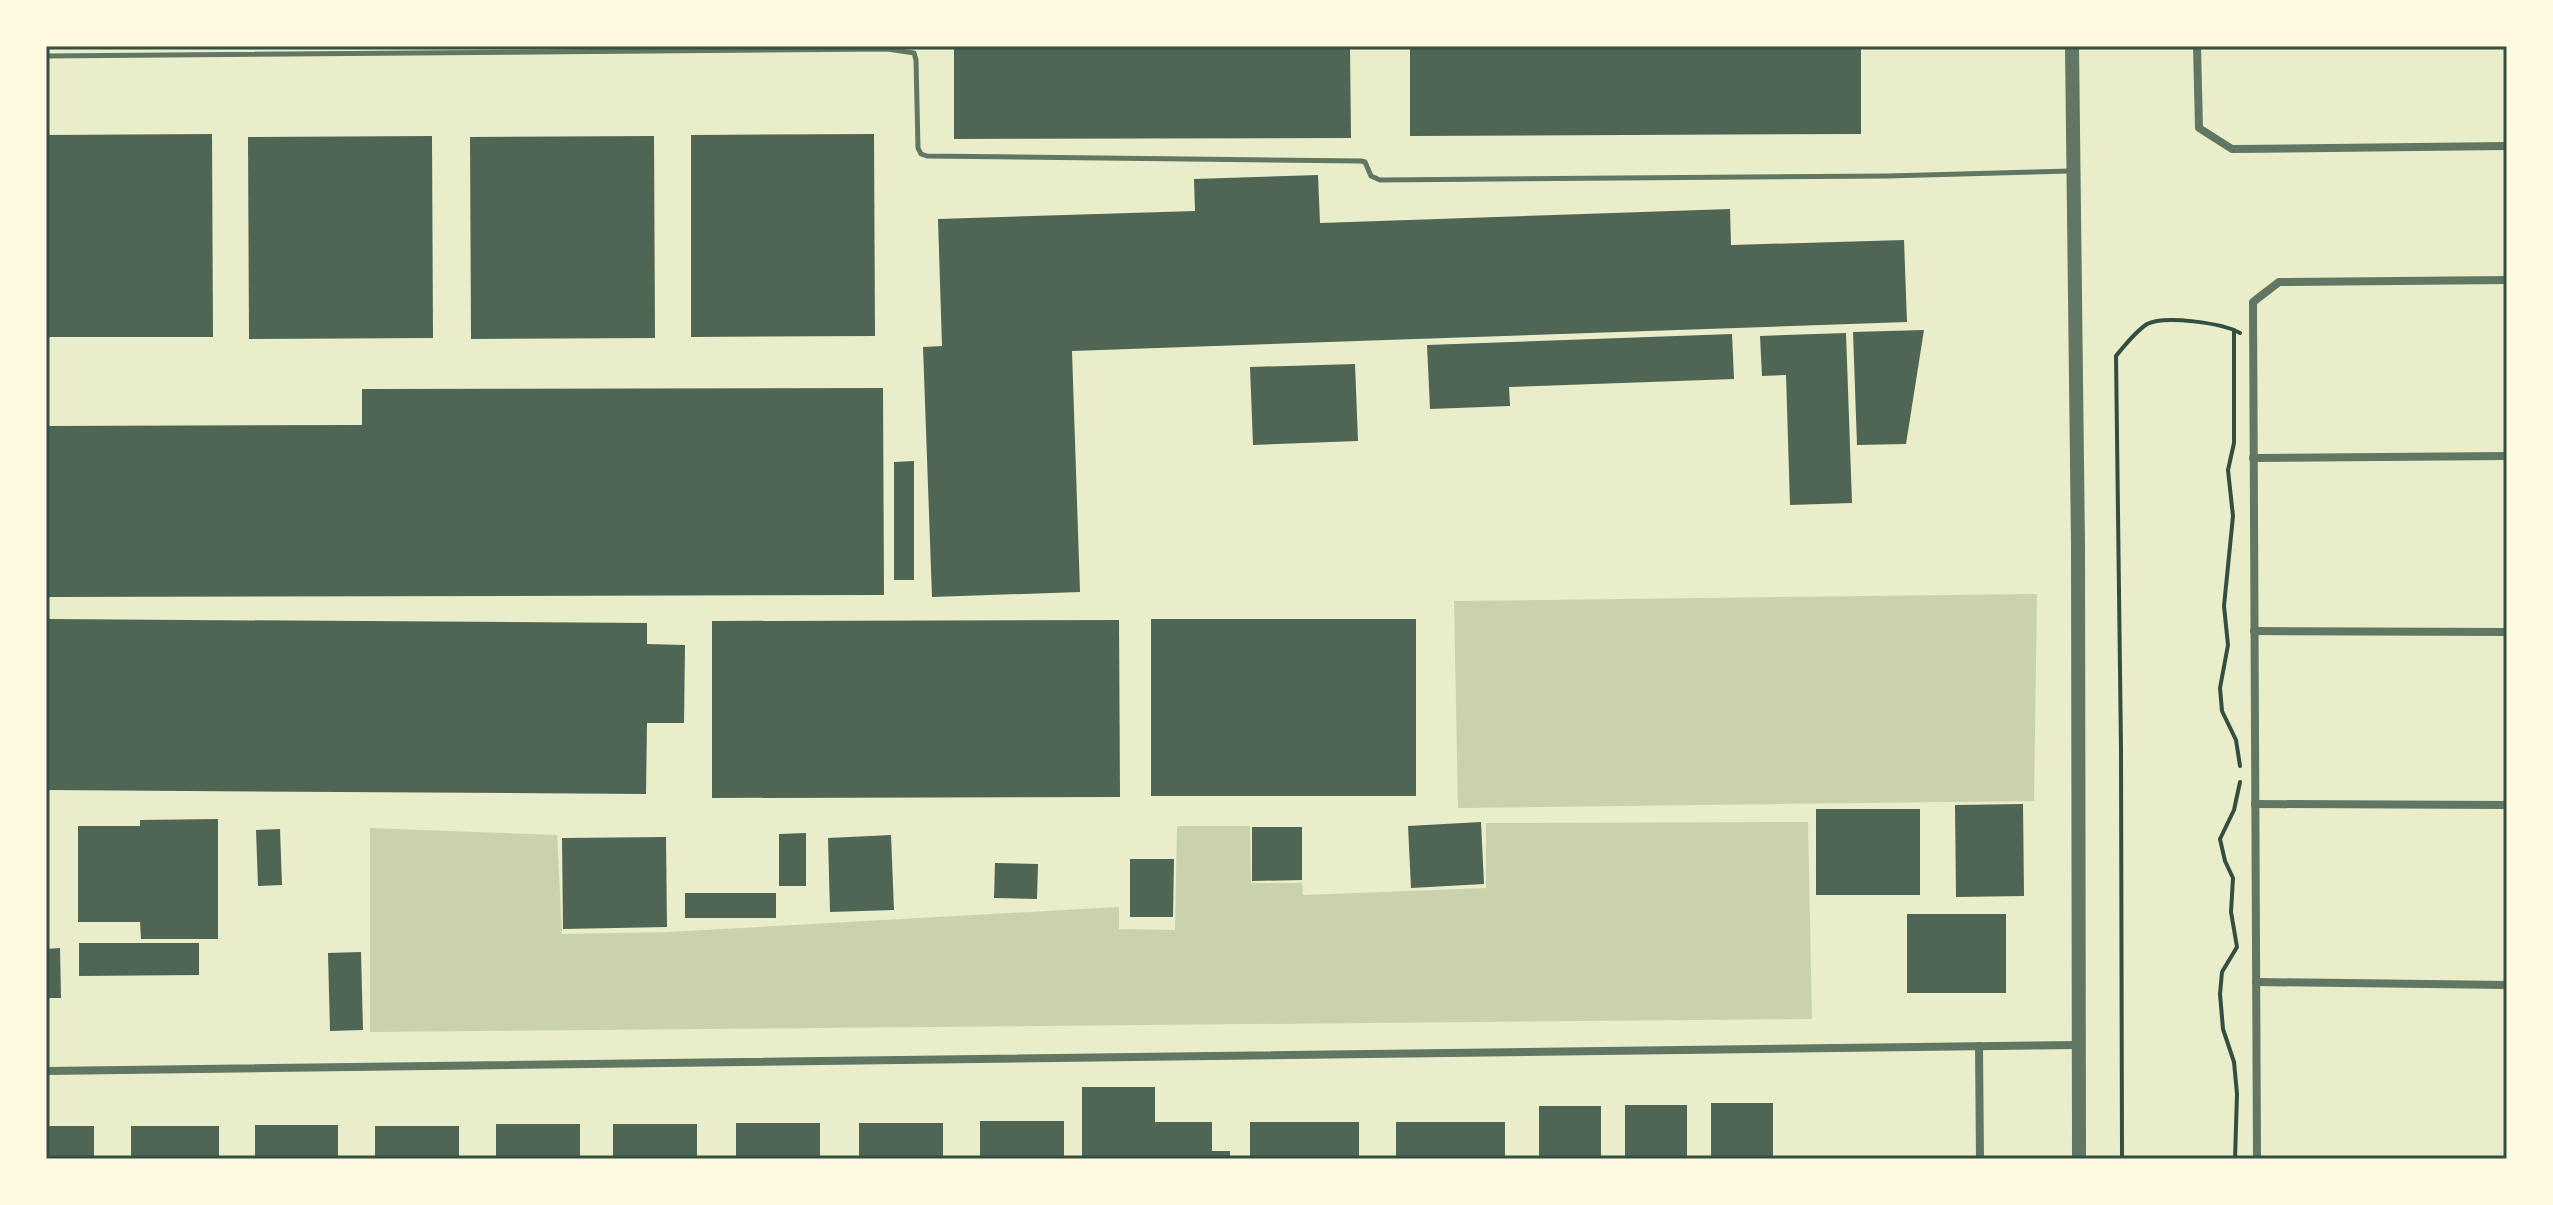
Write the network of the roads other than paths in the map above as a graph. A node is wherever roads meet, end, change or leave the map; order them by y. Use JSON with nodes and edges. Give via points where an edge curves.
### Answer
{"nodes":[{"id":1,"x":2072,"y":46,"type":"edge"},
{"id":2,"x":2197,"y":46,"type":"edge"},
{"id":3,"x":46,"y":56,"type":"edge"},
{"id":4,"x":2507,"y":146,"type":"edge"},
{"id":5,"x":2073,"y":171,"type":"junction"},
{"id":6,"x":2507,"y":280,"type":"edge"},
{"id":7,"x":2507,"y":456,"type":"edge"},
{"id":8,"x":2253,"y":458,"type":"junction"},
{"id":9,"x":2254,"y":631,"type":"junction"},
{"id":10,"x":2507,"y":632,"type":"edge"},
{"id":11,"x":2255,"y":804,"type":"junction"},
{"id":12,"x":2507,"y":805,"type":"edge"},
{"id":13,"x":2256,"y":982,"type":"junction"},
{"id":14,"x":2507,"y":985,"type":"edge"},
{"id":15,"x":2078,"y":1045,"type":"junction"},
{"id":16,"x":1979,"y":1046,"type":"junction"},
{"id":17,"x":46,"y":1071,"type":"edge"},
{"id":18,"x":1980,"y":1159,"type":"edge"},
{"id":19,"x":2079,"y":1159,"type":"edge"},
{"id":20,"x":2257,"y":1159,"type":"edge"}],
"edges":[{"from":1,"to":5,"type":"street"},
{"from":2,"to":4,"type":"street","via":[[2199,128],[2232,149]]},
{"from":3,"to":5,"type":"lane","via":[[888,49],[914,53],[918,148],[927,156],[1361,161],[1380,180]]},
{"from":5,"to":15,"type":"street"},
{"from":6,"to":8,"type":"street","via":[[2279,282],[2253,302]]},
{"from":7,"to":8,"type":"street"},
{"from":8,"to":9,"type":"street"},
{"from":9,"to":10,"type":"street"},
{"from":9,"to":11,"type":"street"},
{"from":11,"to":12,"type":"street"},
{"from":11,"to":13,"type":"street"},
{"from":13,"to":14,"type":"street"},
{"from":13,"to":20,"type":"street"},
{"from":15,"to":16,"type":"street"},
{"from":15,"to":19,"type":"street"},
{"from":16,"to":17,"type":"street"},
{"from":16,"to":18,"type":"street"}]}
